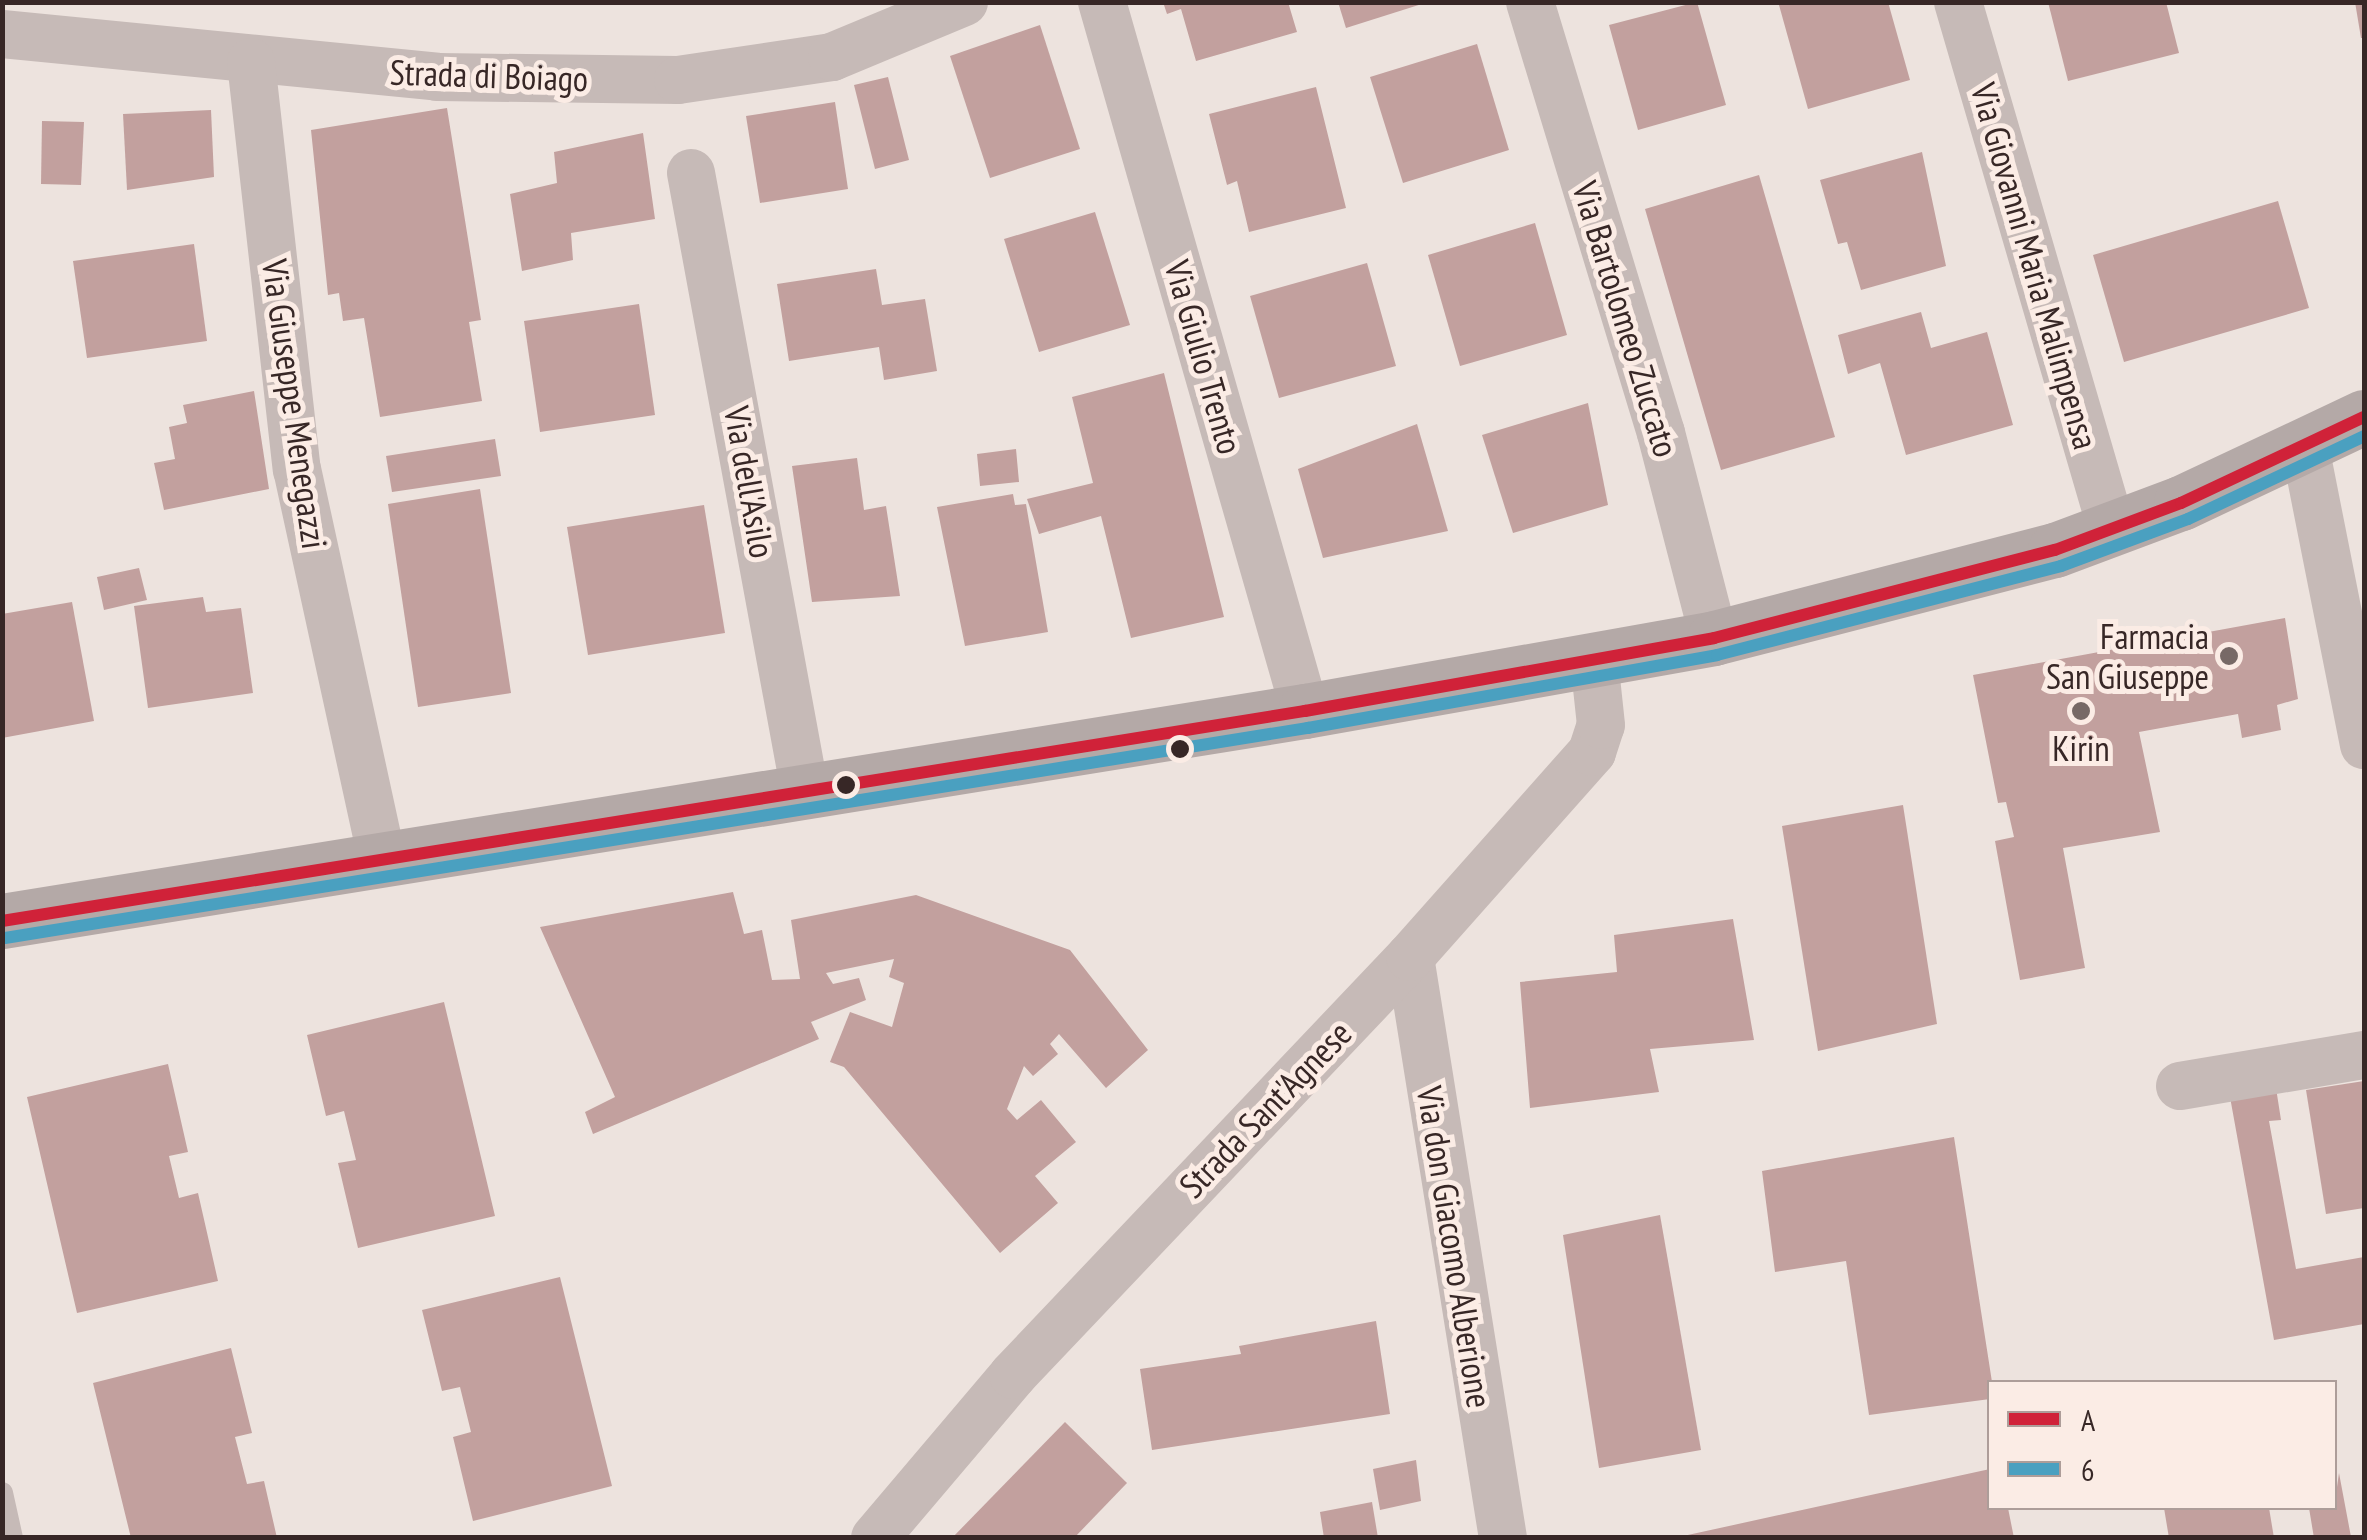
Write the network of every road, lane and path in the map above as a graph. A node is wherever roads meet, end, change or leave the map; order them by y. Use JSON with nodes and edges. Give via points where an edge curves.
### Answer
{"nodes":[{"id":1,"x":964,"y":2,"type":"edge"},
{"id":2,"x":1102,"y":2,"type":"edge"},
{"id":3,"x":1530,"y":2,"type":"edge"},
{"id":4,"x":1958,"y":2,"type":"edge"},
{"id":5,"x":2,"y":34,"type":"edge"},
{"id":6,"x":251,"y":62,"type":"junction"},
{"id":7,"x":691,"y":173,"type":"dead end"},
{"id":8,"x":2364,"y":417,"type":"edge"},
{"id":9,"x":2305,"y":447,"type":"junction"},
{"id":10,"x":2112,"y":530,"type":"junction"},
{"id":11,"x":1714,"y":638,"type":"junction"},
{"id":12,"x":1594,"y":660,"type":"junction"},
{"id":13,"x":1305,"y":711,"type":"junction"},
{"id":14,"x":2364,"y":744,"type":"edge"},
{"id":15,"x":805,"y":792,"type":"junction"},
{"id":16,"x":382,"y":860,"type":"junction"},
{"id":17,"x":2,"y":921,"type":"edge"},
{"id":18,"x":1410,"y":957,"type":"junction"},
{"id":19,"x":2364,"y":1055,"type":"edge"},
{"id":20,"x":2180,"y":1086,"type":"dead end"},
{"id":21,"x":2,"y":1493,"type":"edge"},
{"id":22,"x":12,"y":1538,"type":"edge"},
{"id":23,"x":875,"y":1538,"type":"edge"},
{"id":24,"x":1503,"y":1538,"type":"edge"}],
"edges":[{"from":1,"to":6,"type":"street","name":"Strada di Boiago","via":[[832,56],[678,80],[437,77]]},
{"from":2,"to":13,"type":"street","name":"Via Giulio Trento"},
{"from":3,"to":11,"type":"street","name":"Via Bartolomeo Zuccato","via":[[1661,432]]},
{"from":4,"to":10,"type":"street","name":"Via Giovanni Maria Malimpensa"},
{"from":5,"to":6,"type":"street","name":"Strada di Boiago"},
{"from":6,"to":16,"type":"street","name":"Via Giuseppe Menegazzi","via":[[297,468]]},
{"from":7,"to":15,"type":"street","name":"Via dell'Asilo"},
{"from":8,"to":9,"type":"main road"},
{"from":9,"to":10,"type":"main road"},
{"from":9,"to":14,"type":"street"},
{"from":10,"to":11,"type":"main road","via":[[1943,583]]},
{"from":11,"to":12,"type":"main road"},
{"from":12,"to":13,"type":"main road"},
{"from":12,"to":18,"type":"street","name":"Strada Sant'Agnese","via":[[1601,725],[1592,752]]},
{"from":13,"to":15,"type":"main road"},
{"from":15,"to":16,"type":"main road"},
{"from":16,"to":17,"type":"main road"},
{"from":18,"to":23,"type":"street","name":"Strada Sant'Agnese","via":[[1013,1375]]},
{"from":18,"to":24,"type":"street","name":"Via don Giacomo Alberione"},
{"from":19,"to":20,"type":"street"},
{"from":21,"to":22,"type":"lane"}]}
